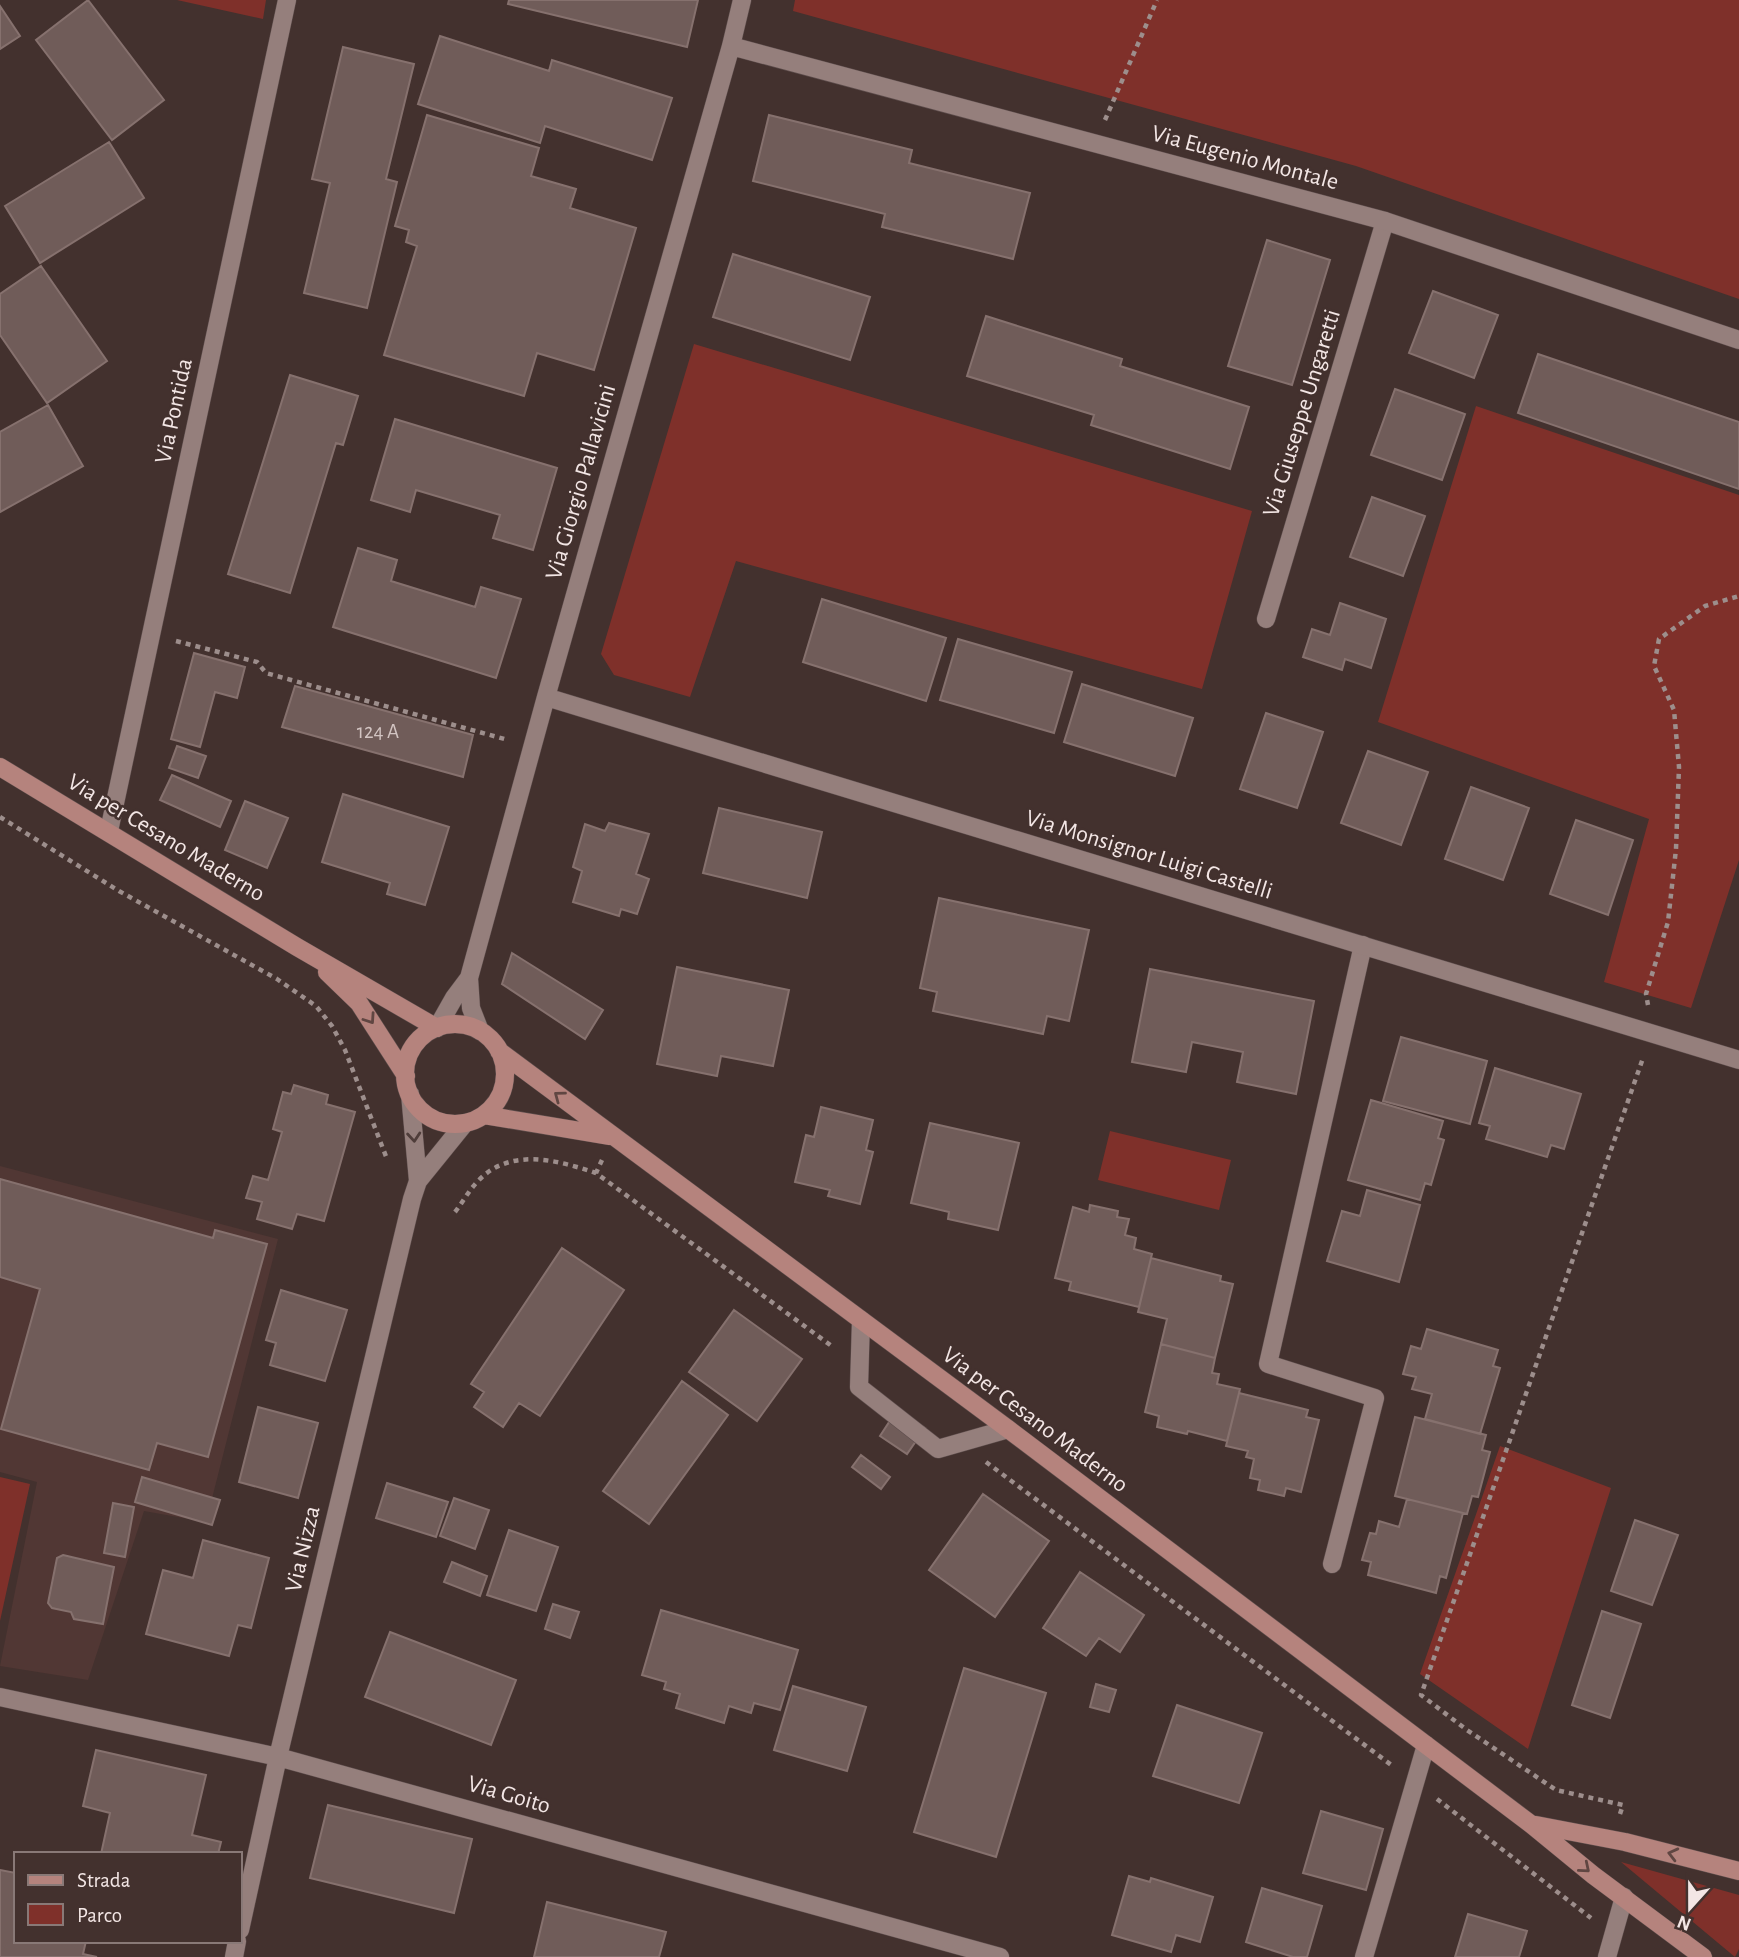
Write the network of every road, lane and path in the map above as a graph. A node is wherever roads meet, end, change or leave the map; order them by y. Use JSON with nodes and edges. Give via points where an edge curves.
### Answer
{"nodes":[{"id":1,"x":287,"y":0,"type":"edge"},
{"id":2,"x":742,"y":0,"type":"edge"},
{"id":3,"x":1157,"y":0,"type":"edge"},
{"id":4,"x":731,"y":46,"type":"junction"},
{"id":5,"x":1095,"y":144,"type":"junction"},
{"id":6,"x":1385,"y":221,"type":"junction"},
{"id":7,"x":1739,"y":340,"type":"edge"},
{"id":8,"x":1739,"y":596,"type":"edge"},
{"id":9,"x":1266,"y":619,"type":"dead end"},
{"id":10,"x":152,"y":635,"type":"junction"},
{"id":11,"x":546,"y":697,"type":"junction"},
{"id":12,"x":532,"y":747,"type":"junction"},
{"id":13,"x":0,"y":767,"type":"edge"},
{"id":14,"x":0,"y":817,"type":"edge"},
{"id":15,"x":109,"y":831,"type":"junction"},
{"id":16,"x":1363,"y":945,"type":"junction"},
{"id":17,"x":307,"y":952,"type":"junction"},
{"id":18,"x":469,"y":978,"type":"junction"},
{"id":19,"x":438,"y":1028,"type":"junction"},
{"id":20,"x":480,"y":1031,"type":"junction"},
{"id":21,"x":1652,"y":1033,"type":"junction"},
{"id":22,"x":499,"y":1051,"type":"junction"},
{"id":23,"x":1739,"y":1060,"type":"edge"},
{"id":24,"x":406,"y":1076,"type":"junction"},
{"id":25,"x":410,"y":1094,"type":"junction"},
{"id":26,"x":485,"y":1115,"type":"junction"},
{"id":27,"x":465,"y":1123,"type":"junction"},
{"id":28,"x":613,"y":1137,"type":"junction"},
{"id":29,"x":388,"y":1163,"type":"dead end"},
{"id":30,"x":596,"y":1173,"type":"junction"},
{"id":31,"x":418,"y":1181,"type":"junction"},
{"id":32,"x":456,"y":1212,"type":"dead end"},
{"id":33,"x":861,"y":1320,"type":"junction"},
{"id":34,"x":859,"y":1367,"type":"junction"},
{"id":35,"x":1008,"y":1429,"type":"junction"},
{"id":36,"x":961,"y":1443,"type":"junction"},
{"id":37,"x":1332,"y":1564,"type":"dead end"},
{"id":38,"x":0,"y":1697,"type":"edge"},
{"id":39,"x":1426,"y":1745,"type":"junction"},
{"id":40,"x":278,"y":1757,"type":"junction"},
{"id":41,"x":1416,"y":1783,"type":"junction"},
{"id":42,"x":1532,"y":1825,"type":"junction"},
{"id":43,"x":1609,"y":1840,"type":"junction"},
{"id":44,"x":1739,"y":1871,"type":"edge"},
{"id":45,"x":1593,"y":1875,"type":"junction"},
{"id":46,"x":1624,"y":1897,"type":"junction"},
{"id":47,"x":1580,"y":1908,"type":"junction"},
{"id":48,"x":242,"y":1921,"type":"edge"},
{"id":49,"x":1613,"y":1935,"type":"junction"},
{"id":50,"x":1000,"y":1957,"type":"edge"},
{"id":51,"x":1364,"y":1957,"type":"edge"},
{"id":52,"x":1607,"y":1957,"type":"edge"},
{"id":53,"x":1703,"y":1957,"type":"edge"}],
"edges":[{"from":1,"to":10,"type":"street","name":"Via Pontida"},
{"from":2,"to":4,"type":"street","name":"Via Giorgio Pallavicini"},
{"from":3,"to":5,"type":"path"},
{"from":4,"to":5,"type":"street","name":"Via Eugenio Montale"},
{"from":4,"to":11,"type":"street","name":"Via Giorgio Pallavicini"},
{"from":5,"to":6,"type":"street","name":"Via Eugenio Montale"},
{"from":6,"to":7,"type":"street","name":"Via Eugenio Montale"},
{"from":6,"to":9,"type":"street","name":"Via Giuseppe Ungaretti"},
{"from":8,"to":21,"type":"path","via":[[1705,606],[1659,639],[1654,666],[1674,710],[1679,767],[1668,922],[1646,994]]},
{"from":10,"to":12,"type":"path","via":[[257,662],[267,673]]},
{"from":10,"to":15,"type":"street","name":"Via Pontida"},
{"from":11,"to":12,"type":"street","name":"Via Giorgio Pallavicini"},
{"from":11,"to":16,"type":"street","name":"Via Monsignor Luigi Castelli"},
{"from":12,"to":18,"type":"street","name":"Via Giorgio Pallavicini"},
{"from":13,"to":15,"type":"main road","name":"Via per Cesano Maderno"},
{"from":14,"to":29,"type":"path","via":[[316,1006],[345,1050]]},
{"from":15,"to":17,"type":"main road","name":"Via per Cesano Maderno"},
{"from":16,"to":21,"type":"street","name":"Via Monsignor Luigi Castelli"},
{"from":16,"to":37,"type":"street","via":[[1268,1364],[1376,1398]]},
{"from":17,"to":19,"type":"main road","name":"Via per Cesano Maderno"},
{"from":17,"to":24,"type":"main road","name":"Via per Cesano Maderno","one_way":true,"via":[[359,1003]]},
{"from":18,"to":19,"type":"street","name":"Via Giorgio Pallavicini"},
{"from":18,"to":20,"type":"street","name":"Via Giorgio Pallavicini","via":[[471,1008]]},
{"from":19,"to":20,"type":"main road","via":[[459,1025]]},
{"from":19,"to":24,"type":"main road","via":[[415,1045]]},
{"from":20,"to":22,"type":"main road"},
{"from":21,"to":23,"type":"street","name":"Via Monsignor Luigi Castelli"},
{"from":21,"to":43,"type":"path","via":[[1421,1695],[1556,1790],[1623,1805]]},
{"from":22,"to":26,"type":"main road","via":[[505,1080]]},
{"from":28,"to":22,"type":"main road","name":"Via per Cesano Maderno","one_way":true},
{"from":24,"to":25,"type":"main road"},
{"from":25,"to":27,"type":"main road","via":[[432,1118]]},
{"from":25,"to":31,"type":"street","name":"Via Nizza","one_way":true},
{"from":26,"to":27,"type":"main road"},
{"from":26,"to":28,"type":"main road","name":"Via per Cesano Maderno"},
{"from":27,"to":31,"type":"street","name":"Via Nizza"},
{"from":28,"to":30,"type":"path"},
{"from":28,"to":33,"type":"main road","name":"Via per Cesano Maderno"},
{"from":30,"to":32,"type":"path","via":[[555,1160],[512,1161],[493,1167],[477,1181]]},
{"from":30,"to":34,"type":"path"},
{"from":31,"to":40,"type":"street","name":"Via Nizza"},
{"from":33,"to":34,"type":"street"},
{"from":33,"to":35,"type":"main road","name":"Via per Cesano Maderno"},
{"from":34,"to":36,"type":"street","via":[[859,1387],[937,1449]]},
{"from":35,"to":36,"type":"street"},
{"from":35,"to":39,"type":"main road","name":"Via per Cesano Maderno"},
{"from":36,"to":41,"type":"path"},
{"from":38,"to":40,"type":"street","name":"Via Goito"},
{"from":39,"to":41,"type":"street"},
{"from":39,"to":42,"type":"main road","name":"Via per Cesano Maderno"},
{"from":40,"to":48,"type":"street","name":"Via Nizza"},
{"from":40,"to":50,"type":"street","name":"Via Goito"},
{"from":41,"to":47,"type":"path"},
{"from":41,"to":51,"type":"street"},
{"from":42,"to":43,"type":"main road","name":"Via per Cesano Maderno"},
{"from":42,"to":45,"type":"main road","name":"Via per Cesano Maderno","one_way":true},
{"from":44,"to":43,"type":"main road","name":"Via per Cesano Maderno","one_way":true},
{"from":45,"to":46,"type":"main road","name":"Via per Cesano Maderno"},
{"from":45,"to":47,"type":"path"},
{"from":46,"to":49,"type":"street"},
{"from":46,"to":53,"type":"main road","name":"Via per Cesano Maderno"},
{"from":47,"to":49,"type":"path"},
{"from":49,"to":52,"type":"street"}]}
